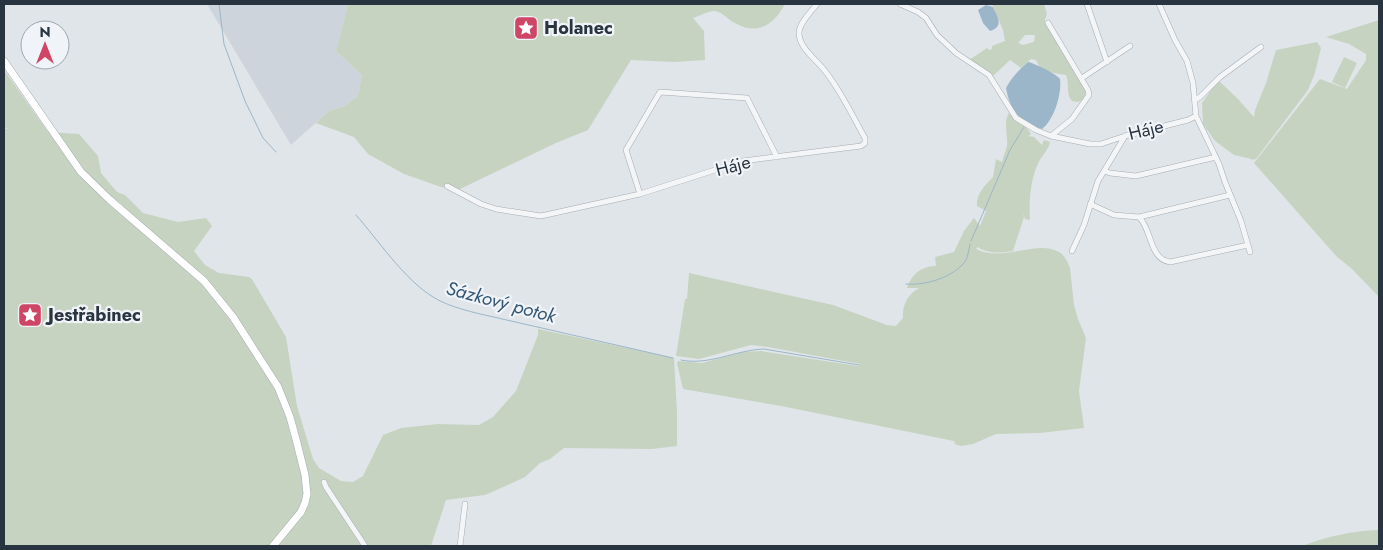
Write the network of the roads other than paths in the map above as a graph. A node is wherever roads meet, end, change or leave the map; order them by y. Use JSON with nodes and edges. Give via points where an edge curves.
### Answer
{"nodes":[{"id":1,"x":817,"y":4,"type":"edge"},
{"id":2,"x":900,"y":4,"type":"edge"},
{"id":3,"x":1087,"y":4,"type":"edge"},
{"id":4,"x":1159,"y":4,"type":"edge"},
{"id":5,"x":1048,"y":23,"type":"dead end"},
{"id":6,"x":1130,"y":46,"type":"dead end"},
{"id":7,"x":1261,"y":47,"type":"dead end"},
{"id":8,"x":4,"y":61,"type":"edge"},
{"id":9,"x":1107,"y":62,"type":"junction"},
{"id":10,"x":1082,"y":78,"type":"junction"},
{"id":11,"x":1195,"y":100,"type":"junction"},
{"id":12,"x":1196,"y":116,"type":"junction"},
{"id":13,"x":1051,"y":136,"type":"junction"},
{"id":14,"x":1125,"y":136,"type":"junction"},
{"id":15,"x":777,"y":157,"type":"junction"},
{"id":16,"x":1216,"y":157,"type":"junction"},
{"id":17,"x":1104,"y":171,"type":"junction"},
{"id":18,"x":447,"y":186,"type":"dead end"},
{"id":19,"x":640,"y":194,"type":"junction"},
{"id":20,"x":1230,"y":195,"type":"junction"},
{"id":21,"x":1090,"y":204,"type":"junction"},
{"id":22,"x":1139,"y":217,"type":"junction"},
{"id":23,"x":1248,"y":245,"type":"junction"},
{"id":24,"x":1072,"y":251,"type":"dead end"},
{"id":25,"x":1250,"y":252,"type":"dead end"},
{"id":26,"x":324,"y":482,"type":"dead end"},
{"id":27,"x":465,"y":504,"type":"dead end"},
{"id":28,"x":273,"y":546,"type":"edge"},
{"id":29,"x":365,"y":546,"type":"edge"},
{"id":30,"x":460,"y":546,"type":"edge"}],
"edges":[{"from":1,"to":15,"type":"street","name":"Háje","via":[[801,24],[800,40],[838,90],[865,143]]},
{"from":2,"to":13,"type":"street","name":"Háje","via":[[926,18],[937,36],[989,75],[1016,118]]},
{"from":3,"to":9,"type":"street"},
{"from":4,"to":11,"type":"street","via":[[1187,61]]},
{"from":5,"to":10,"type":"street"},
{"from":6,"to":9,"type":"street"},
{"from":7,"to":11,"type":"street"},
{"from":8,"to":28,"type":"street","via":[[81,172],[204,281],[233,317],[278,387],[290,417],[307,494],[301,512]]},
{"from":9,"to":10,"type":"street"},
{"from":10,"to":13,"type":"street","via":[[1088,90],[1087,100],[1072,119]]},
{"from":11,"to":12,"type":"street"},
{"from":12,"to":14,"type":"street","name":"Háje"},
{"from":12,"to":16,"type":"street"},
{"from":13,"to":14,"type":"street","name":"Háje","via":[[1090,144]]},
{"from":14,"to":17,"type":"street"},
{"from":15,"to":19,"type":"street","name":"Háje","via":[[743,161]]},
{"from":15,"to":19,"type":"street","via":[[747,98],[660,92],[626,150]]},
{"from":16,"to":17,"type":"street","via":[[1136,176]]},
{"from":16,"to":20,"type":"street"},
{"from":17,"to":21,"type":"street"},
{"from":18,"to":19,"type":"street","name":"Háje","via":[[496,209],[541,216]]},
{"from":20,"to":22,"type":"street"},
{"from":20,"to":23,"type":"street"},
{"from":21,"to":22,"type":"street","via":[[1114,215]]},
{"from":21,"to":24,"type":"street"},
{"from":22,"to":23,"type":"street","via":[[1157,254],[1166,261]]},
{"from":23,"to":25,"type":"street"},
{"from":26,"to":29,"type":"street"},
{"from":27,"to":30,"type":"street"}]}
